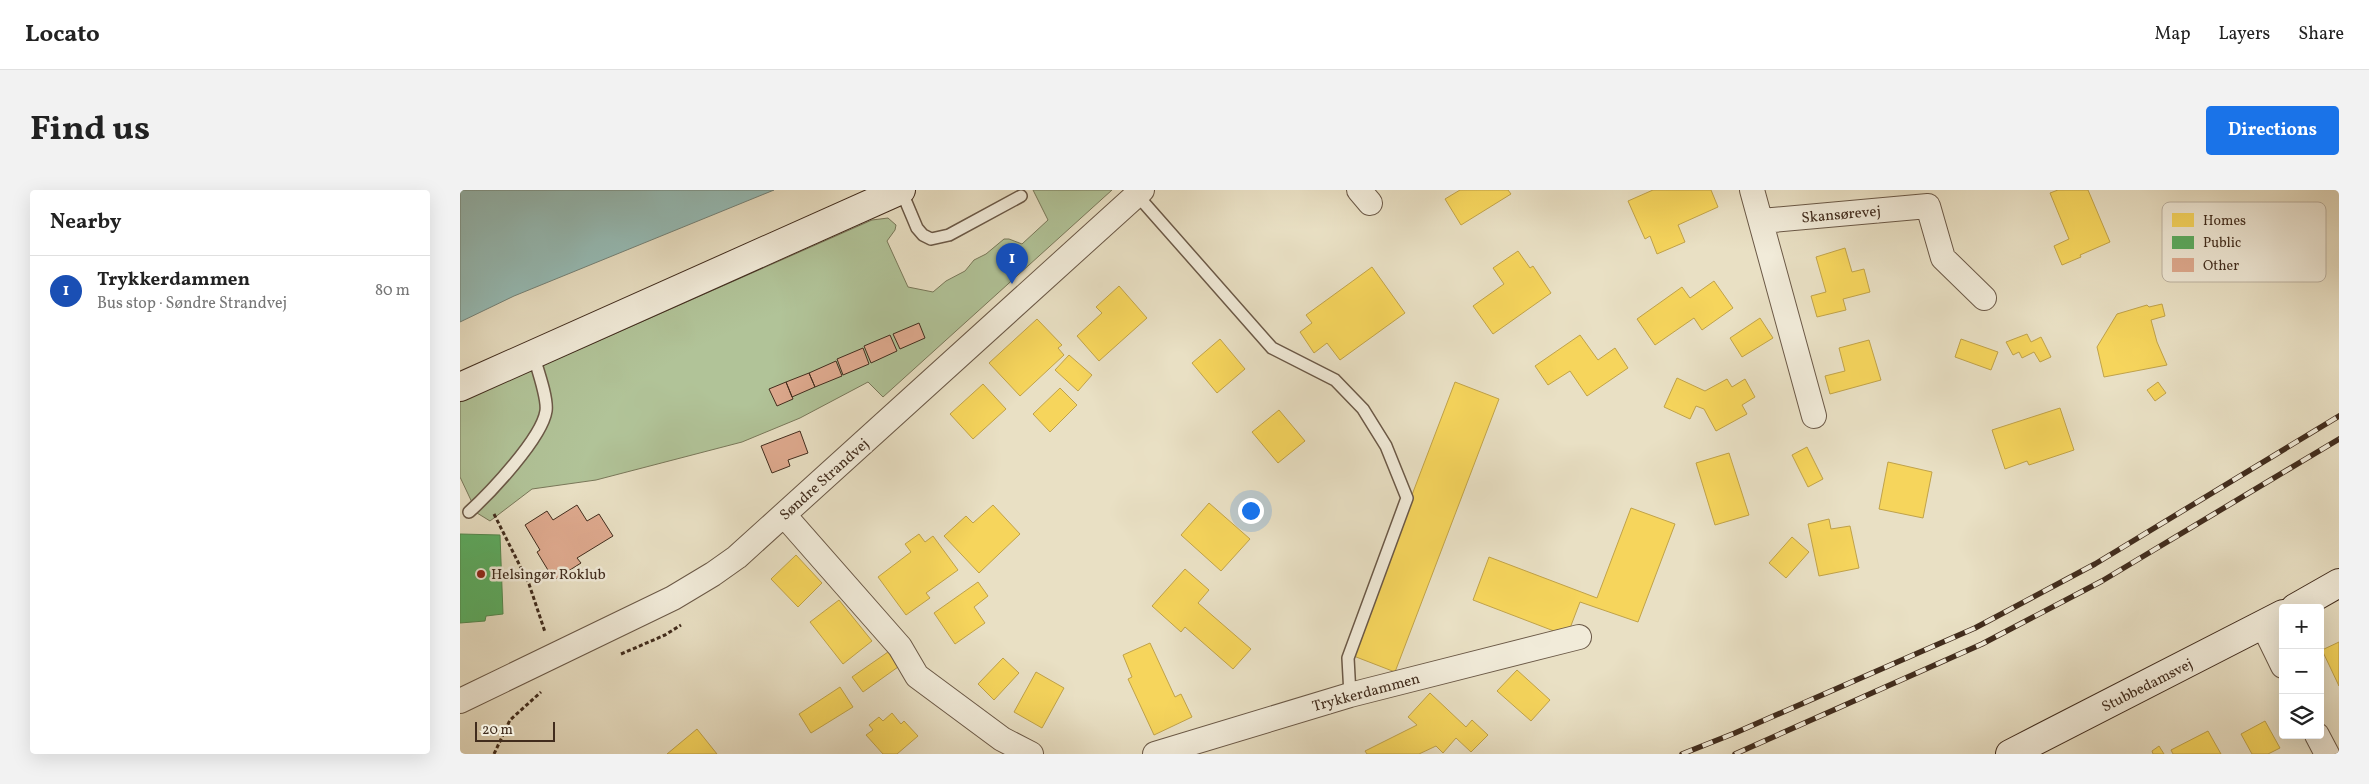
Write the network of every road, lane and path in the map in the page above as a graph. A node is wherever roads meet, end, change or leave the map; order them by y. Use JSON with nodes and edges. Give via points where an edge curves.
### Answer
{"nodes":[{"id":1,"x":901,"y":190,"type":"edge"},
{"id":2,"x":1752,"y":190,"type":"edge"},
{"id":3,"x":1139,"y":193,"type":"edge"},
{"id":4,"x":1021,"y":196,"type":"dead end"},
{"id":5,"x":1762,"y":221,"type":"junction"},
{"id":6,"x":1984,"y":298,"type":"dead end"},
{"id":7,"x":533,"y":354,"type":"junction"},
{"id":8,"x":460,"y":387,"type":"edge"},
{"id":9,"x":1814,"y":416,"type":"dead end"},
{"id":10,"x":485,"y":497,"type":"junction"},
{"id":11,"x":469,"y":512,"type":"dead end"},
{"id":12,"x":784,"y":515,"type":"junction"},
{"id":13,"x":2339,"y":583,"type":"edge"},
{"id":14,"x":2302,"y":604,"type":"edge"},
{"id":15,"x":2273,"y":620,"type":"edge"},
{"id":16,"x":1580,"y":637,"type":"dead end"},
{"id":17,"x":2279,"y":649,"type":"edge"},
{"id":18,"x":553,"y":656,"type":"junction"},
{"id":19,"x":1350,"y":695,"type":"junction"},
{"id":20,"x":460,"y":701,"type":"edge"},
{"id":21,"x":2319,"y":739,"type":"edge"},
{"id":22,"x":1030,"y":754,"type":"edge"},
{"id":23,"x":1156,"y":754,"type":"edge"},
{"id":24,"x":2010,"y":754,"type":"edge"},
{"id":25,"x":2327,"y":754,"type":"edge"}],
"edges":[{"from":1,"to":4,"type":"lane","via":[[917,228],[931,239],[949,235]]},
{"from":1,"to":7,"type":"main road"},
{"from":2,"to":5,"type":"street"},
{"from":3,"to":12,"type":"street","name":"Søndre Strandvej"},
{"from":3,"to":19,"type":"lane","via":[[1272,348],[1335,380],[1363,409],[1386,446],[1407,498],[1348,658]]},
{"from":5,"to":6,"type":"street","name":"Skansørevej","via":[[1928,206],[1943,258]]},
{"from":5,"to":9,"type":"street"},
{"from":7,"to":8,"type":"main road"},
{"from":7,"to":10,"type":"lane","via":[[547,409],[544,420],[535,436]]},
{"from":10,"to":11,"type":"lane"},
{"from":10,"to":18,"type":"path","via":[[529,584]]},
{"from":12,"to":18,"type":"street","name":"Søndre Strandvej","via":[[737,557],[692,588]]},
{"from":12,"to":22,"type":"street","via":[[900,647],[917,676],[1002,739]]},
{"from":13,"to":14,"type":"main road"},
{"from":15,"to":17,"type":"street"},
{"from":15,"to":24,"type":"main road","name":"Stubbedamsvej"},
{"from":16,"to":19,"type":"street","name":"Trykkerdammen"},
{"from":18,"to":20,"type":"street","name":"Søndre Strandvej"},
{"from":19,"to":23,"type":"street","name":"Trykkerdammen"},
{"from":21,"to":25,"type":"street"}]}
